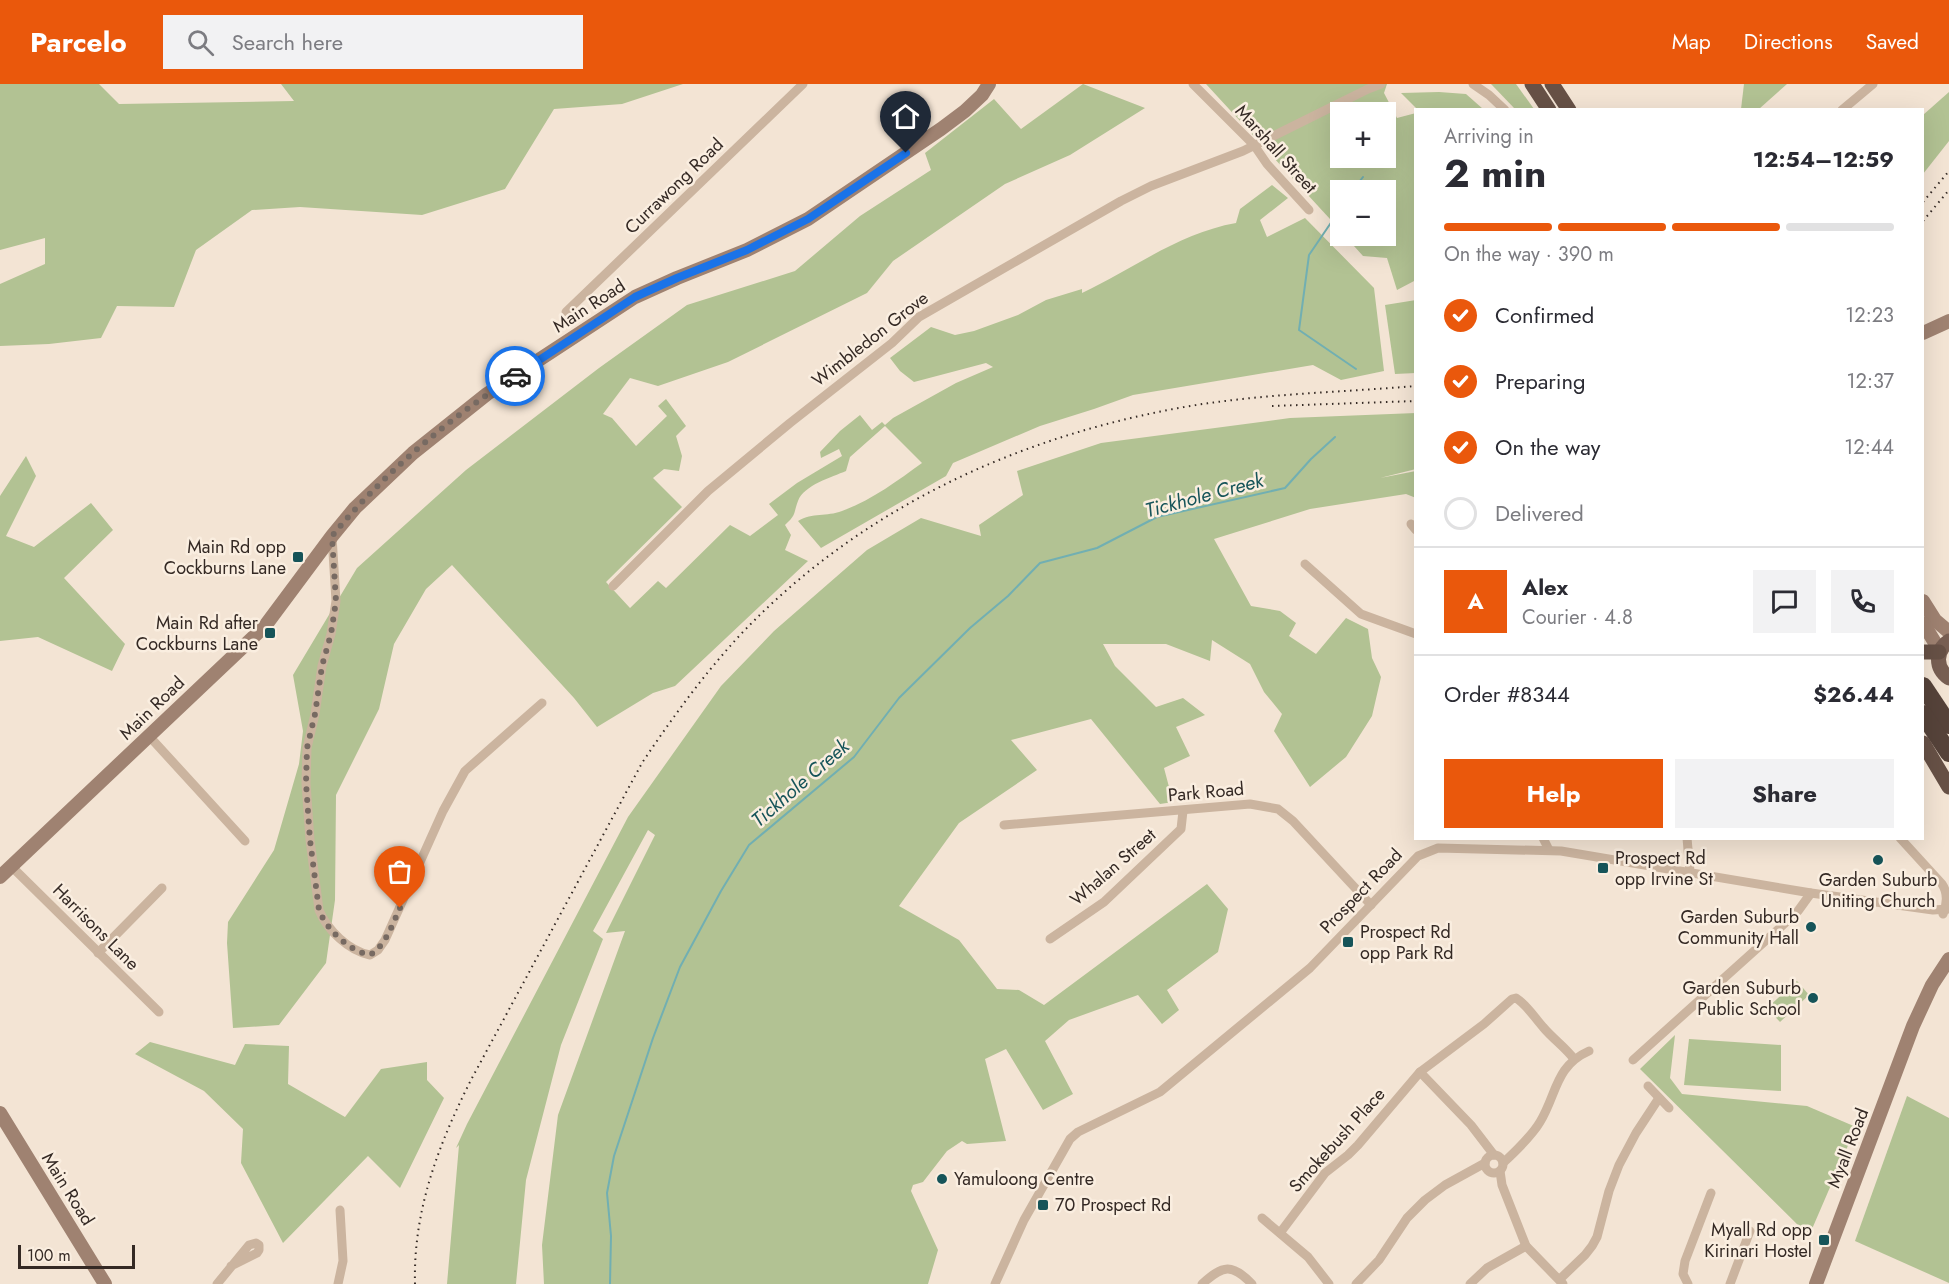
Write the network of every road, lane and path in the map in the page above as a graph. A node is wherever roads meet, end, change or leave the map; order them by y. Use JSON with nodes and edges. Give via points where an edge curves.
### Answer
{"nodes":[{"id":1,"x":803,"y":84,"type":"edge"},
{"id":2,"x":989,"y":84,"type":"edge"},
{"id":3,"x":1193,"y":84,"type":"edge"},
{"id":4,"x":1381,"y":84,"type":"edge"},
{"id":5,"x":1473,"y":84,"type":"edge"},
{"id":6,"x":1532,"y":84,"type":"edge"},
{"id":7,"x":1552,"y":84,"type":"edge"},
{"id":8,"x":1873,"y":84,"type":"edge"},
{"id":9,"x":1503,"y":108,"type":"edge"},
{"id":10,"x":1548,"y":108,"type":"edge"},
{"id":11,"x":1568,"y":108,"type":"edge"},
{"id":12,"x":1844,"y":108,"type":"edge"},
{"id":13,"x":1254,"y":146,"type":"junction"},
{"id":14,"x":1310,"y":210,"type":"dead end"},
{"id":15,"x":567,"y":312,"type":"dead end"},
{"id":16,"x":1949,"y":321,"type":"edge"},
{"id":17,"x":1924,"y":333,"type":"edge"},
{"id":18,"x":332,"y":536,"type":"junction"},
{"id":19,"x":1305,"y":564,"type":"dead end"},
{"id":20,"x":613,"y":586,"type":"dead end"},
{"id":21,"x":1924,"y":603,"type":"edge"},
{"id":22,"x":1924,"y":624,"type":"edge"},
{"id":23,"x":1949,"y":632,"type":"edge"},
{"id":24,"x":1414,"y":633,"type":"edge"},
{"id":25,"x":1943,"y":648,"type":"edge"},
{"id":26,"x":1924,"y":652,"type":"edge"},
{"id":27,"x":1949,"y":678,"type":"edge"},
{"id":28,"x":1924,"y":688,"type":"edge"},
{"id":29,"x":542,"y":703,"type":"dead end"},
{"id":30,"x":1924,"y":716,"type":"edge"},
{"id":31,"x":1949,"y":725,"type":"edge"},
{"id":32,"x":149,"y":736,"type":"junction"},
{"id":33,"x":1924,"y":745,"type":"edge"},
{"id":34,"x":1949,"y":753,"type":"edge"},
{"id":35,"x":1949,"y":787,"type":"edge"},
{"id":36,"x":1183,"y":811,"type":"junction"},
{"id":37,"x":1004,"y":825,"type":"dead end"},
{"id":38,"x":1544,"y":840,"type":"edge"},
{"id":39,"x":1687,"y":840,"type":"edge"},
{"id":40,"x":1902,"y":840,"type":"edge"},
{"id":41,"x":246,"y":841,"type":"dead end"},
{"id":42,"x":1549,"y":850,"type":"junction"},
{"id":43,"x":11,"y":866,"type":"junction"},
{"id":44,"x":1690,"y":872,"type":"junction"},
{"id":45,"x":0,"y":876,"type":"edge"},
{"id":46,"x":162,"y":888,"type":"dead end"},
{"id":47,"x":1811,"y":893,"type":"junction"},
{"id":48,"x":1371,"y":905,"type":"junction"},
{"id":49,"x":1946,"y":914,"type":"edge"},
{"id":50,"x":1050,"y":939,"type":"dead end"},
{"id":51,"x":98,"y":952,"type":"junction"},
{"id":52,"x":1949,"y":959,"type":"edge"},
{"id":53,"x":1949,"y":975,"type":"edge"},
{"id":54,"x":159,"y":1011,"type":"dead end"},
{"id":55,"x":1914,"y":1026,"type":"junction"},
{"id":56,"x":1589,"y":1051,"type":"dead end"},
{"id":57,"x":1574,"y":1059,"type":"junction"},
{"id":58,"x":1633,"y":1060,"type":"dead end"},
{"id":59,"x":1420,"y":1072,"type":"junction"},
{"id":60,"x":1648,"y":1086,"type":"dead end"},
{"id":61,"x":1659,"y":1098,"type":"junction"},
{"id":62,"x":1669,"y":1108,"type":"dead end"},
{"id":63,"x":0,"y":1113,"type":"edge"},
{"id":64,"x":1494,"y":1164,"type":"junction"},
{"id":65,"x":1711,"y":1193,"type":"dead end"},
{"id":66,"x":340,"y":1210,"type":"dead end"},
{"id":67,"x":1262,"y":1218,"type":"dead end"},
{"id":68,"x":1750,"y":1231,"type":"dead end"},
{"id":69,"x":1280,"y":1233,"type":"junction"},
{"id":70,"x":1526,"y":1246,"type":"junction"},
{"id":71,"x":231,"y":1266,"type":"dead end"},
{"id":72,"x":1562,"y":1282,"type":"edge"},
{"id":73,"x":105,"y":1284,"type":"edge"},
{"id":74,"x":217,"y":1284,"type":"edge"},
{"id":75,"x":338,"y":1284,"type":"edge"},
{"id":76,"x":995,"y":1284,"type":"edge"},
{"id":77,"x":1202,"y":1284,"type":"edge"},
{"id":78,"x":1252,"y":1284,"type":"edge"},
{"id":79,"x":1329,"y":1284,"type":"edge"},
{"id":80,"x":1356,"y":1284,"type":"edge"},
{"id":81,"x":1470,"y":1284,"type":"edge"},
{"id":82,"x":1688,"y":1284,"type":"edge"},
{"id":83,"x":1730,"y":1284,"type":"edge"},
{"id":84,"x":1816,"y":1284,"type":"edge"}],
"edges":[{"from":1,"to":15,"type":"street","name":"Currawong Road"},
{"from":2,"to":18,"type":"main road","name":"Main Road","via":[[949,123],[808,219],[747,250],[635,297],[488,394],[413,453],[355,508]]},
{"from":3,"to":13,"type":"street","name":"Marshall Street"},
{"from":4,"to":13,"type":"street","name":"Wimbledon Grove"},
{"from":5,"to":9,"type":"street"},
{"from":6,"to":10,"type":"highway"},
{"from":7,"to":11,"type":"highway"},
{"from":8,"to":12,"type":"street"},
{"from":13,"to":14,"type":"street","name":"Marshall Street"},
{"from":13,"to":20,"type":"street","name":"Wimbledon Grove","via":[[1121,201],[919,317],[892,344],[708,491]]},
{"from":16,"to":17,"type":"main road"},
{"from":18,"to":29,"type":"street","via":[[336,601],[307,748],[306,783],[319,910],[349,947],[370,955],[378,950],[465,771]]},
{"from":18,"to":32,"type":"main road","name":"Main Road","via":[[265,626]]},
{"from":19,"to":24,"type":"street","via":[[1361,614]]},
{"from":21,"to":23,"type":"main road"},
{"from":22,"to":25,"type":"main road"},
{"from":25,"to":26,"type":"highway"},
{"from":25,"to":27,"type":"main road","via":[[1939,666]]},
{"from":28,"to":31,"type":"highway"},
{"from":30,"to":34,"type":"highway"},
{"from":32,"to":41,"type":"street"},
{"from":32,"to":43,"type":"main road","name":"Main Road"},
{"from":33,"to":35,"type":"highway"},
{"from":36,"to":37,"type":"street","name":"Park Road"},
{"from":36,"to":48,"type":"street","name":"Park Road","via":[[1250,804],[1278,809]]},
{"from":36,"to":50,"type":"street","name":"Whalan Street","via":[[1181,829],[1104,902]]},
{"from":38,"to":42,"type":"street"},
{"from":39,"to":44,"type":"street"},
{"from":40,"to":49,"type":"street","via":[[1942,884]]},
{"from":42,"to":44,"type":"street","name":"Prospect Road"},
{"from":42,"to":48,"type":"street","name":"Prospect Road","via":[[1438,848],[1418,856]]},
{"from":43,"to":45,"type":"main road","name":"Main Road"},
{"from":43,"to":51,"type":"street","name":"Harrisons Lane"},
{"from":44,"to":47,"type":"street","name":"Prospect Road"},
{"from":46,"to":51,"type":"street"},
{"from":47,"to":49,"type":"street","name":"Prospect Road"},
{"from":47,"to":58,"type":"street","via":[[1798,911]]},
{"from":48,"to":76,"type":"street","name":"Prospect Road","via":[[1311,968],[1160,1092],[1070,1139],[1024,1220]]},
{"from":51,"to":54,"type":"street","name":"Harrisons Lane"},
{"from":52,"to":55,"type":"main road","name":"Myall Road","via":[[1932,985]]},
{"from":53,"to":55,"type":"main road","name":"Myall Road"},
{"from":55,"to":84,"type":"main road","name":"Myall Road"},
{"from":56,"to":57,"type":"street"},
{"from":57,"to":59,"type":"street","name":"Smokebush Place","via":[[1516,998]]},
{"from":57,"to":64,"type":"street","via":[[1560,1076],[1541,1121],[1515,1150]]},
{"from":59,"to":64,"type":"street","via":[[1471,1125]]},
{"from":59,"to":69,"type":"street","name":"Smokebush Place","via":[[1358,1145],[1325,1173]]},
{"from":60,"to":61,"type":"street"},
{"from":61,"to":62,"type":"street"},
{"from":61,"to":72,"type":"street","via":[[1619,1165],[1597,1237]]},
{"from":63,"to":73,"type":"main road","name":"Main Road"},
{"from":64,"to":70,"type":"street"},
{"from":64,"to":80,"type":"street","via":[[1435,1191],[1407,1218],[1379,1260]]},
{"from":65,"to":82,"type":"street","via":[[1685,1261],[1683,1274]]},
{"from":66,"to":75,"type":"street","via":[[343,1261]]},
{"from":67,"to":69,"type":"street"},
{"from":68,"to":83,"type":"street"},
{"from":69,"to":79,"type":"street","via":[[1308,1257]]},
{"from":70,"to":72,"type":"street"},
{"from":70,"to":81,"type":"street","via":[[1487,1268]]},
{"from":71,"to":74,"type":"street"},
{"from":77,"to":78,"type":"street","via":[[1227,1268]]}]}
